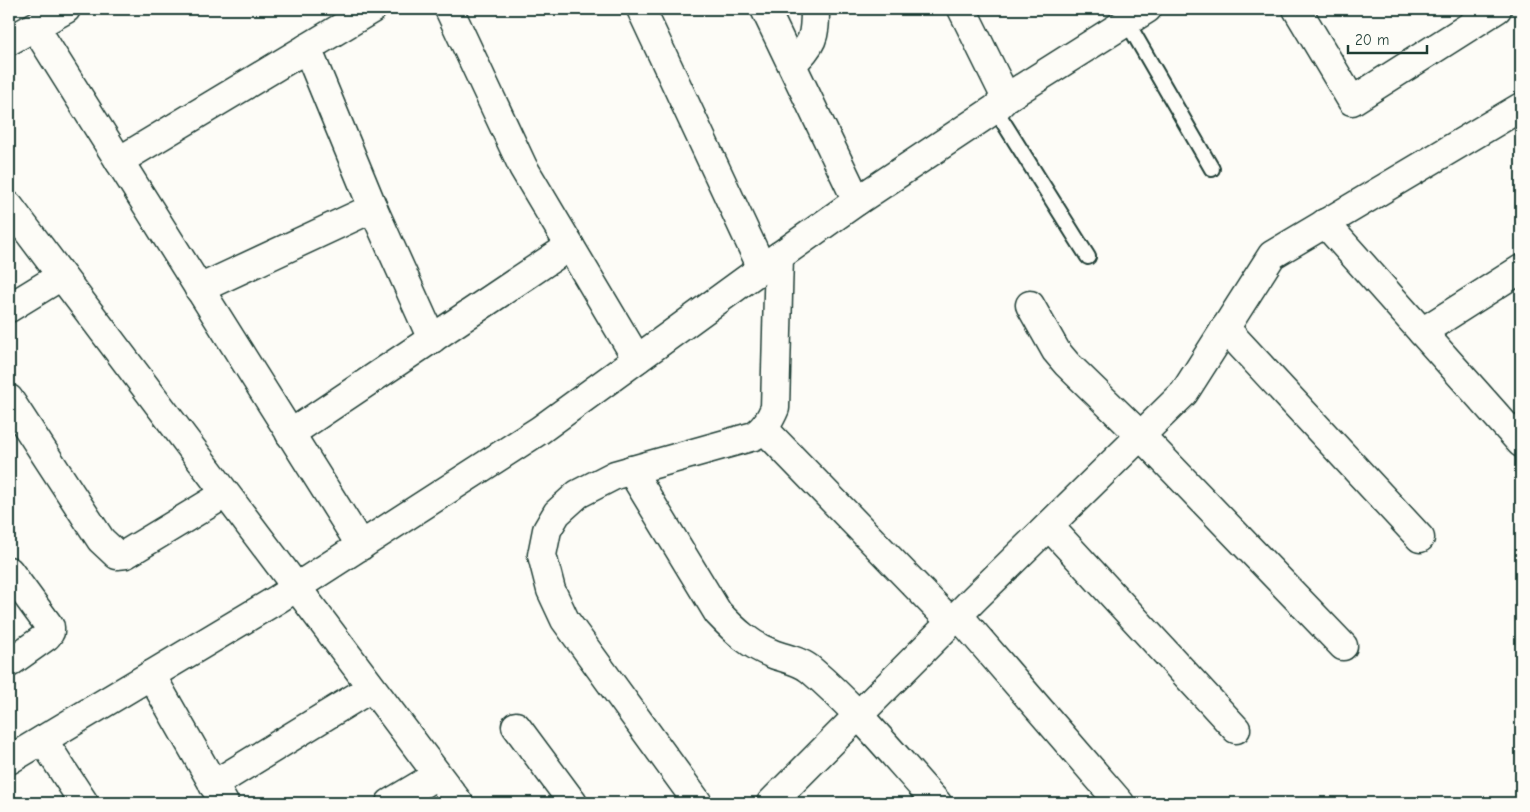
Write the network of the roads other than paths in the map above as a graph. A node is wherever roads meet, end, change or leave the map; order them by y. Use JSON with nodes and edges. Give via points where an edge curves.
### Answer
{"nodes":[{"id":1,"x":66,"y":9,"type":"edge"},
{"id":2,"x":372,"y":9,"type":"edge"},
{"id":3,"x":449,"y":9,"type":"edge"},
{"id":4,"x":641,"y":9,"type":"edge"},
{"id":5,"x":764,"y":9,"type":"edge"},
{"id":6,"x":815,"y":9,"type":"edge"},
{"id":7,"x":962,"y":9,"type":"edge"},
{"id":8,"x":1296,"y":9,"type":"edge"},
{"id":9,"x":1497,"y":9,"type":"edge"},
{"id":10,"x":1137,"y":15,"type":"edge"},
{"id":11,"x":35,"y":26,"type":"junction"},
{"id":12,"x":9,"y":41,"type":"edge"},
{"id":13,"x":307,"y":48,"type":"junction"},
{"id":14,"x":792,"y":64,"type":"junction"},
{"id":15,"x":1000,"y":103,"type":"junction"},
{"id":16,"x":1521,"y":107,"type":"edge"},
{"id":17,"x":119,"y":162,"type":"junction"},
{"id":18,"x":1212,"y":169,"type":"dead end"},
{"id":19,"x":858,"y":201,"type":"junction"},
{"id":20,"x":9,"y":206,"type":"edge"},
{"id":21,"x":373,"y":208,"type":"junction"},
{"id":22,"x":1325,"y":223,"type":"junction"},
{"id":23,"x":570,"y":246,"type":"junction"},
{"id":24,"x":1088,"y":258,"type":"dead end"},
{"id":25,"x":770,"y":262,"type":"junction"},
{"id":26,"x":1521,"y":269,"type":"edge"},
{"id":27,"x":61,"y":276,"type":"junction"},
{"id":28,"x":200,"y":289,"type":"junction"},
{"id":29,"x":1030,"y":306,"type":"dead end"},
{"id":30,"x":9,"y":308,"type":"edge"},
{"id":31,"x":1225,"y":328,"type":"junction"},
{"id":32,"x":1422,"y":332,"type":"junction"},
{"id":33,"x":432,"y":339,"type":"junction"},
{"id":34,"x":637,"y":359,"type":"junction"},
{"id":35,"x":9,"y":399,"type":"edge"},
{"id":36,"x":764,"y":429,"type":"junction"},
{"id":37,"x":290,"y":434,"type":"junction"},
{"id":38,"x":1141,"y":436,"type":"junction"},
{"id":39,"x":1521,"y":443,"type":"edge"},
{"id":40,"x":631,"y":470,"type":"junction"},
{"id":41,"x":225,"y":494,"type":"junction"},
{"id":42,"x":1049,"y":526,"type":"junction"},
{"id":43,"x":1420,"y":538,"type":"dead end"},
{"id":44,"x":361,"y":546,"type":"junction"},
{"id":45,"x":9,"y":574,"type":"edge"},
{"id":46,"x":295,"y":588,"type":"junction"},
{"id":47,"x":955,"y":619,"type":"junction"},
{"id":48,"x":1343,"y":646,"type":"dead end"},
{"id":49,"x":9,"y":663,"type":"edge"},
{"id":50,"x":150,"y":675,"type":"junction"},
{"id":51,"x":371,"y":688,"type":"junction"},
{"id":52,"x":858,"y":716,"type":"junction"},
{"id":53,"x":516,"y":726,"type":"dead end"},
{"id":54,"x":1236,"y":728,"type":"dead end"},
{"id":55,"x":43,"y":740,"type":"junction"},
{"id":56,"x":9,"y":760,"type":"edge"},
{"id":57,"x":437,"y":775,"type":"junction"},
{"id":58,"x":218,"y":794,"type":"edge"},
{"id":59,"x":84,"y":803,"type":"edge"},
{"id":60,"x":390,"y":803,"type":"edge"},
{"id":61,"x":458,"y":803,"type":"edge"},
{"id":62,"x":573,"y":803,"type":"edge"},
{"id":63,"x":698,"y":803,"type":"edge"},
{"id":64,"x":771,"y":803,"type":"edge"},
{"id":65,"x":938,"y":803,"type":"edge"},
{"id":66,"x":1120,"y":803,"type":"edge"}],
"edges":[{"from":1,"to":11,"type":"street"},
{"from":2,"to":13,"type":"street"},
{"from":3,"to":23,"type":"street","via":[[523,167]]},
{"from":4,"to":25,"type":"street"},
{"from":5,"to":14,"type":"street"},
{"from":6,"to":14,"type":"street","via":[[811,42]]},
{"from":7,"to":15,"type":"street"},
{"from":8,"to":9,"type":"street","via":[[1352,101]]},
{"from":10,"to":15,"type":"street"},
{"from":10,"to":18,"type":"lane"},
{"from":11,"to":12,"type":"street"},
{"from":11,"to":17,"type":"street"},
{"from":13,"to":17,"type":"street"},
{"from":13,"to":21,"type":"street"},
{"from":14,"to":19,"type":"street"},
{"from":15,"to":19,"type":"street"},
{"from":15,"to":24,"type":"lane"},
{"from":16,"to":22,"type":"street"},
{"from":17,"to":28,"type":"street"},
{"from":19,"to":25,"type":"street"},
{"from":20,"to":27,"type":"street"},
{"from":21,"to":28,"type":"street"},
{"from":21,"to":33,"type":"street"},
{"from":22,"to":31,"type":"street","via":[[1272,254]]},
{"from":22,"to":32,"type":"street"},
{"from":23,"to":33,"type":"street"},
{"from":23,"to":34,"type":"street"},
{"from":25,"to":34,"type":"street"},
{"from":25,"to":36,"type":"street","via":[[775,408]]},
{"from":26,"to":32,"type":"street"},
{"from":27,"to":30,"type":"street"},
{"from":27,"to":41,"type":"street"},
{"from":28,"to":37,"type":"street"},
{"from":29,"to":38,"type":"street","via":[[1067,364]]},
{"from":31,"to":38,"type":"street","via":[[1184,393]]},
{"from":31,"to":43,"type":"street"},
{"from":32,"to":39,"type":"street"},
{"from":33,"to":37,"type":"street"},
{"from":34,"to":44,"type":"street","via":[[540,430]]},
{"from":35,"to":41,"type":"street","via":[[101,540],[117,555],[126,554]]},
{"from":36,"to":40,"type":"street","via":[[754,436]]},
{"from":36,"to":47,"type":"street"},
{"from":37,"to":44,"type":"street"},
{"from":38,"to":42,"type":"street"},
{"from":38,"to":48,"type":"street"},
{"from":40,"to":52,"type":"street","via":[[718,613],[753,644],[810,669]]},
{"from":40,"to":63,"type":"street","via":[[578,494],[564,507],[547,530],[542,555],[551,590],[565,620]]},
{"from":41,"to":46,"type":"street"},
{"from":42,"to":47,"type":"street"},
{"from":42,"to":54,"type":"street"},
{"from":44,"to":46,"type":"street"},
{"from":45,"to":49,"type":"street","via":[[50,627],[47,636]]},
{"from":46,"to":50,"type":"street"},
{"from":46,"to":51,"type":"street"},
{"from":47,"to":52,"type":"street"},
{"from":47,"to":66,"type":"street"},
{"from":50,"to":55,"type":"street"},
{"from":50,"to":58,"type":"street"},
{"from":51,"to":57,"type":"street"},
{"from":51,"to":58,"type":"street"},
{"from":52,"to":64,"type":"street"},
{"from":52,"to":65,"type":"street"},
{"from":53,"to":62,"type":"street"},
{"from":55,"to":56,"type":"street"},
{"from":55,"to":59,"type":"street"},
{"from":57,"to":60,"type":"street"},
{"from":57,"to":61,"type":"street"}]}
